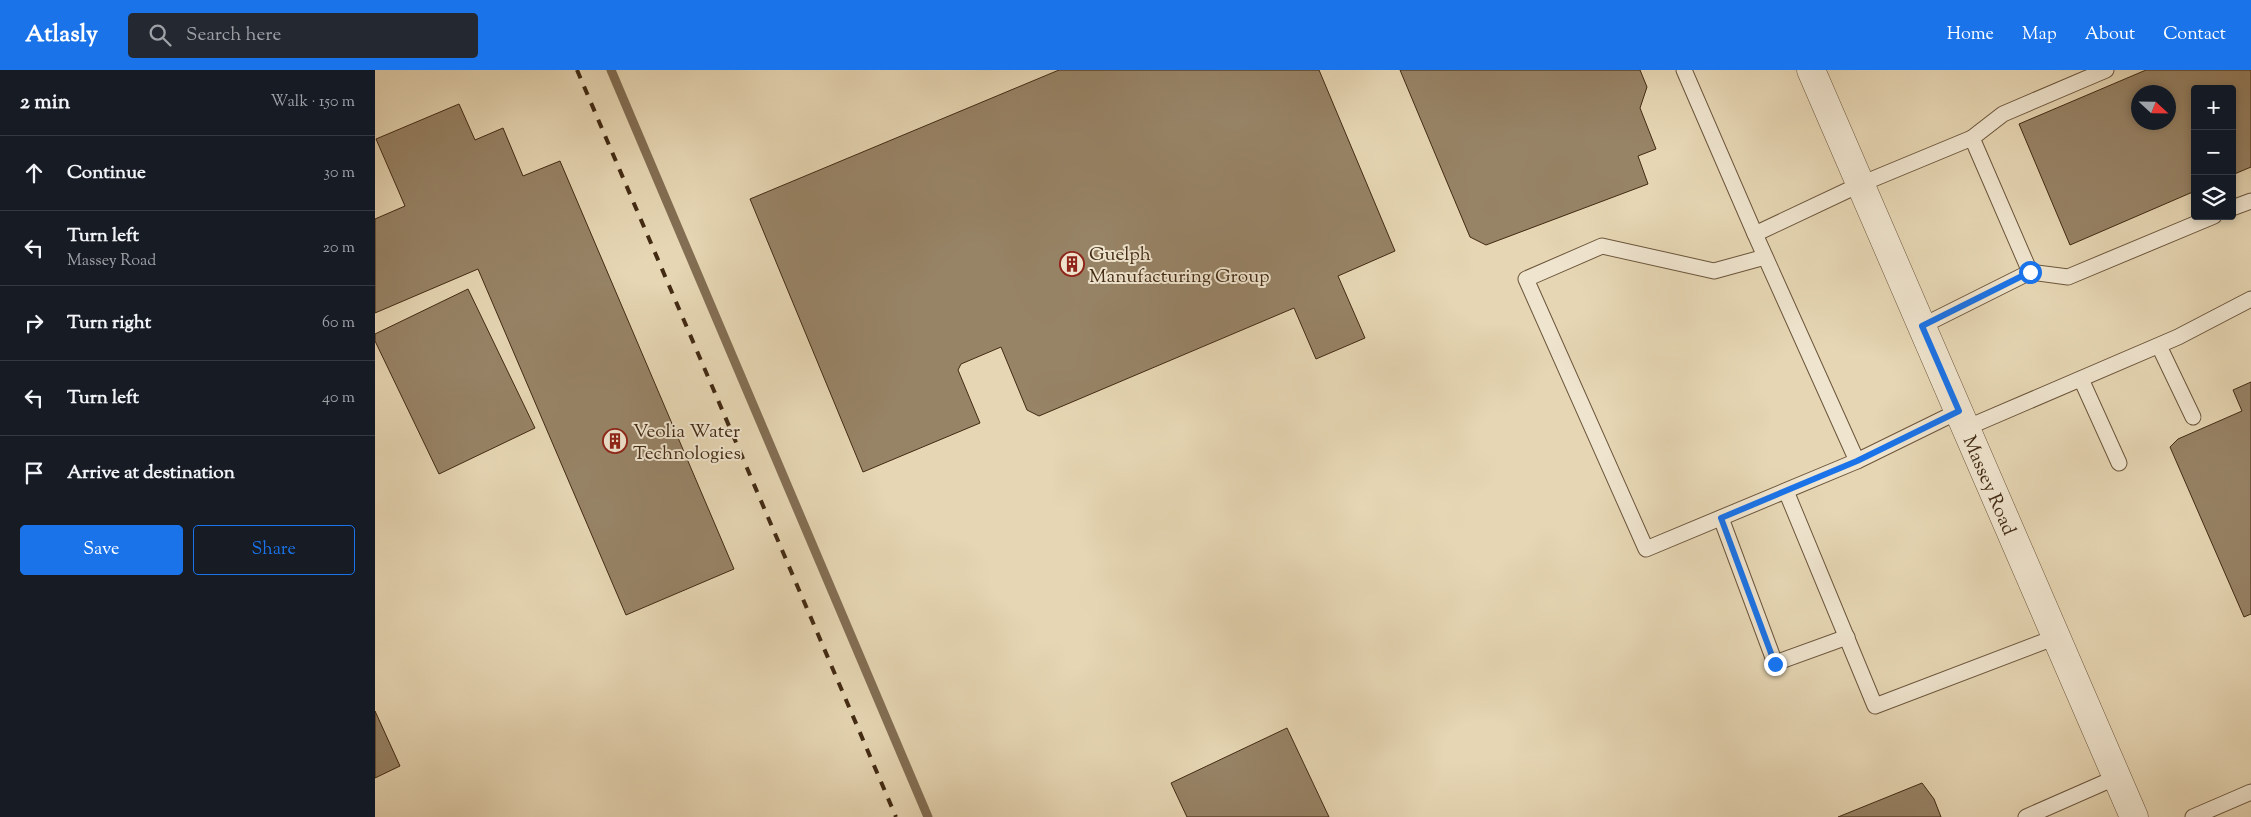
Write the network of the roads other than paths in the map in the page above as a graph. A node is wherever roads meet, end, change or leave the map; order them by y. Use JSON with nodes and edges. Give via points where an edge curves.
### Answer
{"nodes":[{"id":1,"x":1684,"y":70,"type":"edge"},
{"id":2,"x":1811,"y":70,"type":"edge"},
{"id":3,"x":2106,"y":70,"type":"edge"},
{"id":4,"x":1972,"y":138,"type":"junction"},
{"id":5,"x":1861,"y":184,"type":"junction"},
{"id":6,"x":2251,"y":201,"type":"edge"},
{"id":7,"x":2236,"y":207,"type":"edge"},
{"id":8,"x":2203,"y":220,"type":"edge"},
{"id":9,"x":1755,"y":234,"type":"junction"},
{"id":10,"x":1765,"y":257,"type":"junction"},
{"id":11,"x":2030,"y":272,"type":"junction"},
{"id":12,"x":2251,"y":299,"type":"edge"},
{"id":13,"x":1922,"y":326,"type":"junction"},
{"id":14,"x":2159,"y":346,"type":"junction"},
{"id":15,"x":2081,"y":379,"type":"junction"},
{"id":16,"x":2193,"y":417,"type":"dead end"},
{"id":17,"x":1962,"y":420,"type":"junction"},
{"id":18,"x":1857,"y":461,"type":"junction"},
{"id":19,"x":2119,"y":463,"type":"dead end"},
{"id":20,"x":1786,"y":491,"type":"junction"},
{"id":21,"x":1721,"y":518,"type":"junction"},
{"id":22,"x":1847,"y":637,"type":"junction"},
{"id":23,"x":2056,"y":637,"type":"junction"},
{"id":24,"x":2117,"y":777,"type":"junction"},
{"id":25,"x":2251,"y":792,"type":"edge"},
{"id":26,"x":2026,"y":817,"type":"edge"},
{"id":27,"x":2134,"y":817,"type":"edge"},
{"id":28,"x":2193,"y":817,"type":"edge"}],
"edges":[{"from":1,"to":9,"type":"lane"},
{"from":2,"to":5,"type":"street","name":"Massey Road"},
{"from":3,"to":4,"type":"lane","via":[[2003,114]]},
{"from":4,"to":5,"type":"lane"},
{"from":4,"to":11,"type":"lane"},
{"from":5,"to":9,"type":"lane"},
{"from":5,"to":13,"type":"street","name":"Massey Road"},
{"from":6,"to":7,"type":"lane"},
{"from":8,"to":11,"type":"lane","via":[[2067,277]]},
{"from":9,"to":10,"type":"lane"},
{"from":10,"to":18,"type":"lane"},
{"from":10,"to":21,"type":"lane","via":[[1714,270],[1602,246],[1526,279],[1646,549]]},
{"from":11,"to":13,"type":"lane"},
{"from":12,"to":14,"type":"lane"},
{"from":13,"to":17,"type":"street","name":"Massey Road"},
{"from":14,"to":15,"type":"lane"},
{"from":14,"to":16,"type":"lane"},
{"from":15,"to":17,"type":"lane"},
{"from":15,"to":19,"type":"lane"},
{"from":17,"to":18,"type":"lane"},
{"from":17,"to":23,"type":"street","name":"Massey Road"},
{"from":18,"to":20,"type":"lane"},
{"from":20,"to":21,"type":"lane"},
{"from":20,"to":22,"type":"lane"},
{"from":21,"to":22,"type":"lane","via":[[1775,664]]},
{"from":22,"to":23,"type":"lane","via":[[1875,706]]},
{"from":23,"to":24,"type":"street","name":"Massey Road"},
{"from":24,"to":26,"type":"lane"},
{"from":24,"to":27,"type":"street","name":"Massey Road"},
{"from":25,"to":28,"type":"lane"}]}
